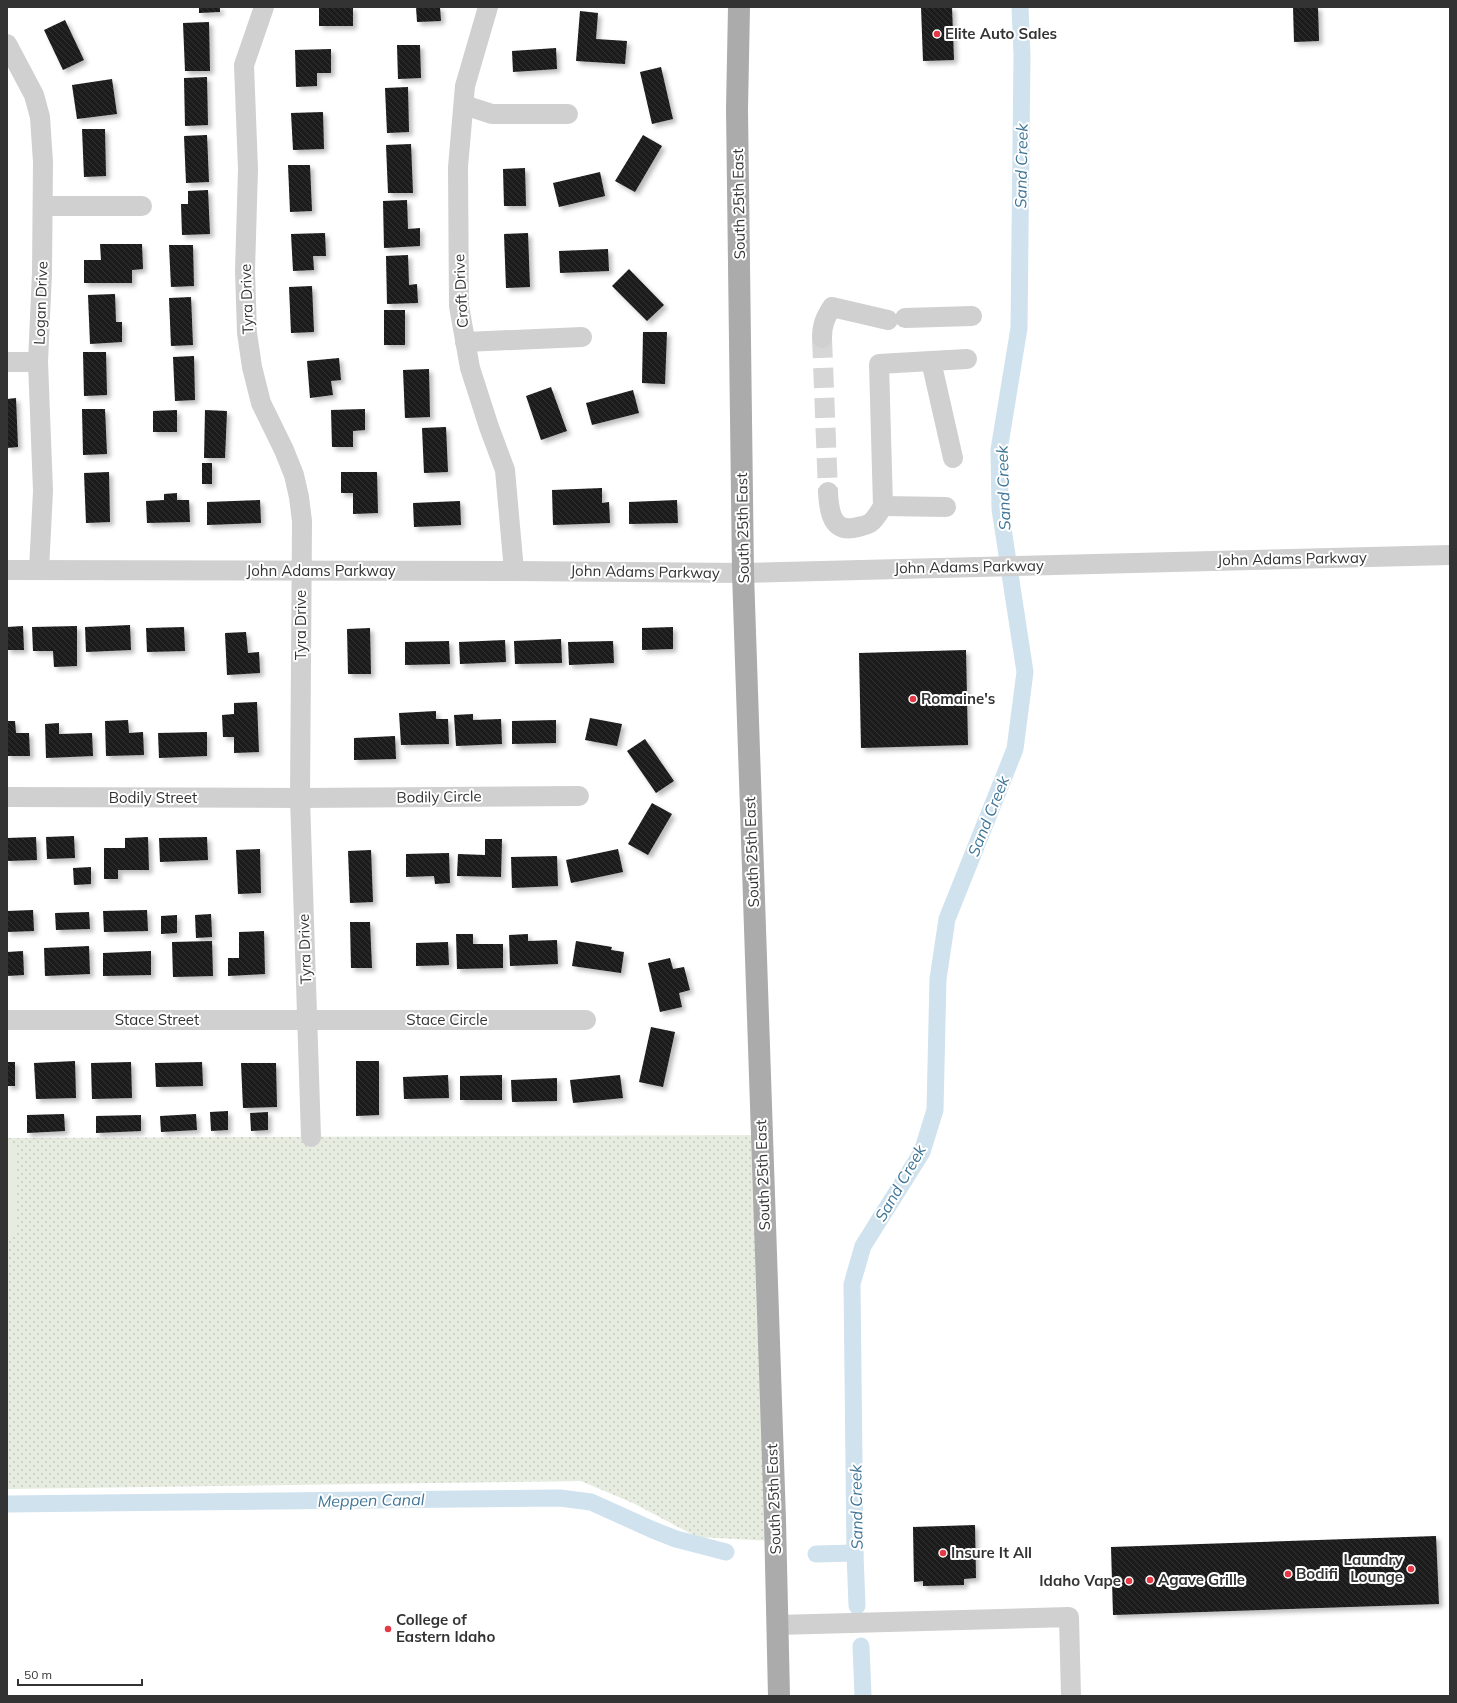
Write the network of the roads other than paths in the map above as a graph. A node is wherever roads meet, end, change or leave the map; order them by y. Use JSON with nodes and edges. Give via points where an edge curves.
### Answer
{"nodes":[{"id":1,"x":264,"y":7,"type":"edge"},
{"id":2,"x":488,"y":7,"type":"edge"},
{"id":3,"x":739,"y":7,"type":"edge"},
{"id":4,"x":7,"y":44,"type":"edge"},
{"id":5,"x":464,"y":105,"type":"junction"},
{"id":6,"x":568,"y":114,"type":"dead end"},
{"id":7,"x":43,"y":206,"type":"junction"},
{"id":8,"x":142,"y":206,"type":"dead end"},
{"id":9,"x":972,"y":316,"type":"dead end"},
{"id":10,"x":582,"y":337,"type":"dead end"},
{"id":11,"x":822,"y":338,"type":"tunnel mouth"},
{"id":12,"x":465,"y":342,"type":"junction"},
{"id":13,"x":966,"y":359,"type":"dead end"},
{"id":14,"x":931,"y":361,"type":"junction"},
{"id":15,"x":7,"y":362,"type":"edge"},
{"id":16,"x":38,"y":362,"type":"junction"},
{"id":17,"x":953,"y":458,"type":"dead end"},
{"id":18,"x":828,"y":492,"type":"tunnel mouth"},
{"id":19,"x":883,"y":506,"type":"junction"},
{"id":20,"x":946,"y":507,"type":"dead end"},
{"id":21,"x":1450,"y":555,"type":"edge"},
{"id":22,"x":7,"y":570,"type":"edge"},
{"id":23,"x":39,"y":570,"type":"junction"},
{"id":24,"x":301,"y":571,"type":"junction"},
{"id":25,"x":514,"y":571,"type":"junction"},
{"id":26,"x":743,"y":573,"type":"junction"},
{"id":27,"x":579,"y":796,"type":"dead end"},
{"id":28,"x":7,"y":797,"type":"edge"},
{"id":29,"x":300,"y":798,"type":"junction"},
{"id":30,"x":7,"y":1020,"type":"edge"},
{"id":31,"x":586,"y":1020,"type":"dead end"},
{"id":32,"x":308,"y":1021,"type":"junction"},
{"id":33,"x":311,"y":1137,"type":"dead end"},
{"id":34,"x":776,"y":1625,"type":"junction"},
{"id":35,"x":779,"y":1696,"type":"edge"},
{"id":36,"x":1071,"y":1696,"type":"edge"}],
"edges":[{"from":1,"to":24,"type":"street","name":"Tyra Drive","via":[[244,65],[248,169],[245,271],[247,332],[261,403],[284,450],[300,498]]},
{"from":2,"to":5,"type":"street","name":"Croft Drive","via":[[465,86]]},
{"from":3,"to":26,"type":"main road","name":"South 25th East","via":[[737,109]]},
{"from":4,"to":7,"type":"street","name":"Logan Drive","via":[[34,95],[40,117]]},
{"from":5,"to":6,"type":"street","via":[[492,114]]},
{"from":5,"to":12,"type":"street","name":"Croft Drive","via":[[458,168],[459,306]]},
{"from":7,"to":8,"type":"street"},
{"from":7,"to":16,"type":"street","name":"Logan Drive"},
{"from":9,"to":11,"type":"street","via":[[897,319],[832,307],[822,326]]},
{"from":10,"to":12,"type":"street"},
{"from":12,"to":25,"type":"street","name":"Croft Drive","via":[[472,376],[505,470]]},
{"from":13,"to":14,"type":"street"},
{"from":14,"to":17,"type":"street"},
{"from":14,"to":19,"type":"street","via":[[879,364]]},
{"from":15,"to":16,"type":"street"},
{"from":16,"to":23,"type":"street","name":"Logan Drive","via":[[43,491]]},
{"from":18,"to":19,"type":"street","via":[[832,519],[841,527],[853,528],[871,523]]},
{"from":19,"to":20,"type":"street"},
{"from":21,"to":26,"type":"street","name":"John Adams Parkway"},
{"from":22,"to":23,"type":"street","name":"John Adams Parkway"},
{"from":23,"to":24,"type":"street","name":"John Adams Parkway"},
{"from":24,"to":25,"type":"street","name":"John Adams Parkway"},
{"from":24,"to":29,"type":"street","name":"Tyra Drive"},
{"from":25,"to":26,"type":"street","name":"John Adams Parkway"},
{"from":26,"to":34,"type":"main road","name":"South 25th East","via":[[775,1520]]},
{"from":27,"to":29,"type":"street","name":"Bodily Circle"},
{"from":28,"to":29,"type":"street","name":"Bodily Street"},
{"from":29,"to":32,"type":"street","name":"Tyra Drive"},
{"from":30,"to":32,"type":"street","name":"Stace Street"},
{"from":31,"to":32,"type":"street","name":"Stace Circle"},
{"from":32,"to":33,"type":"street","name":"Tyra Drive"},
{"from":34,"to":35,"type":"main road","name":"South 25th East"},
{"from":34,"to":36,"type":"street","via":[[1069,1617]]}]}
